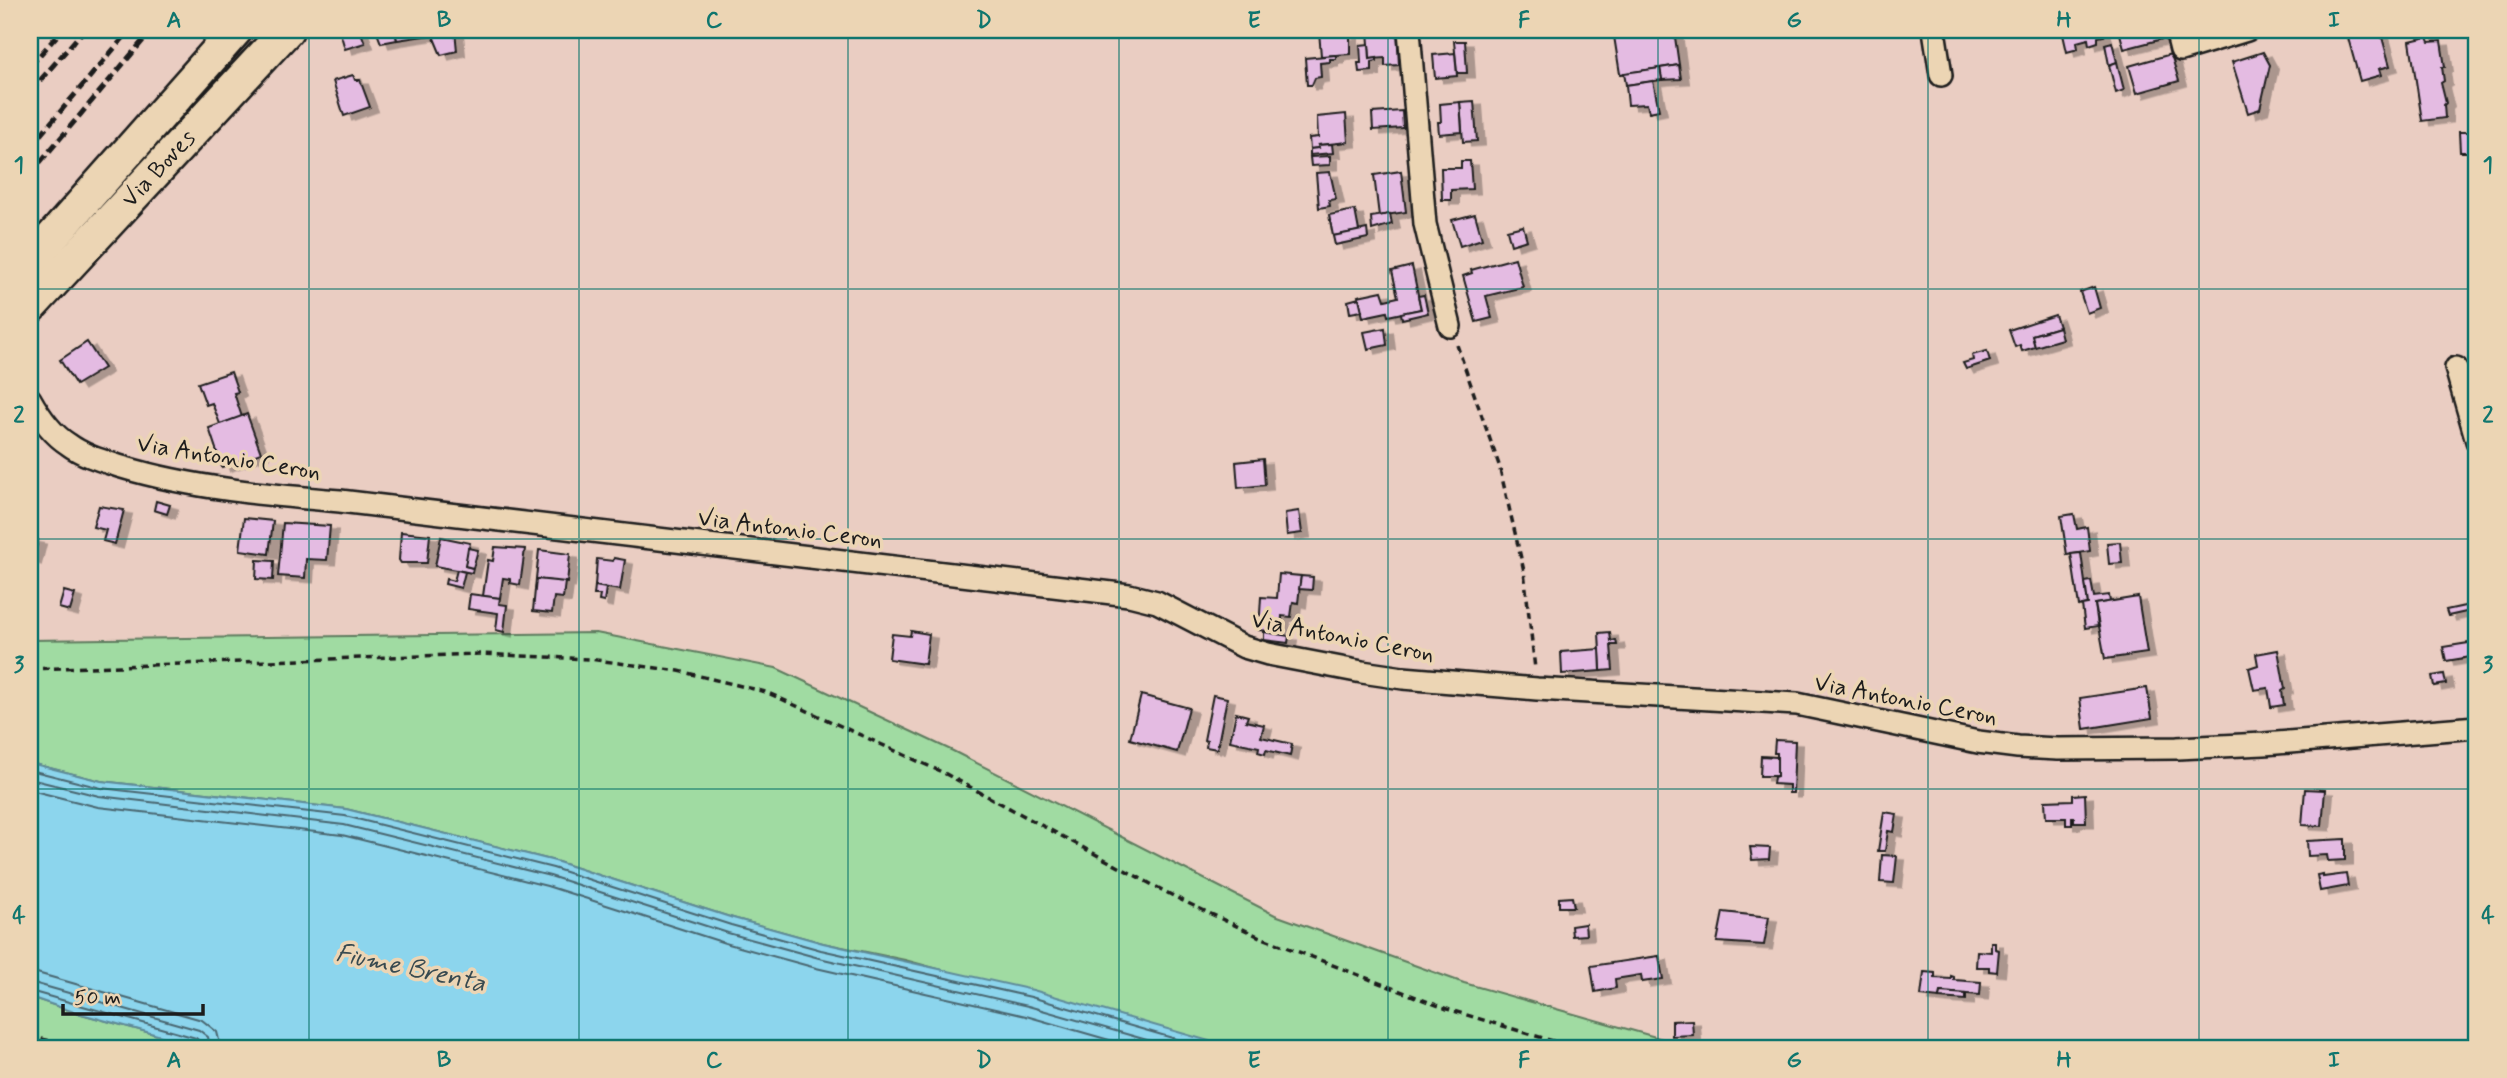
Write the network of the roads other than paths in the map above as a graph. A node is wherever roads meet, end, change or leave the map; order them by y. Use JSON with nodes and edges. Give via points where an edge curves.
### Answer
{"nodes":[{"id":1,"x":236,"y":30,"type":"edge"},
{"id":2,"x":287,"y":30,"type":"edge"},
{"id":3,"x":1409,"y":30,"type":"edge"},
{"id":4,"x":1934,"y":30,"type":"edge"},
{"id":5,"x":2176,"y":30,"type":"edge"},
{"id":6,"x":2247,"y":30,"type":"edge"},
{"id":7,"x":1941,"y":75,"type":"dead end"},
{"id":8,"x":30,"y":262,"type":"edge"},
{"id":9,"x":30,"y":307,"type":"edge"},
{"id":10,"x":1450,"y":326,"type":"road end"},
{"id":11,"x":2455,"y":368,"type":"dead end"},
{"id":12,"x":30,"y":399,"type":"edge"},
{"id":13,"x":2477,"y":441,"type":"edge"},
{"id":14,"x":2477,"y":727,"type":"edge"}],
"edges":[{"from":1,"to":8,"type":"highway","name":"Via Boves"},
{"from":2,"to":9,"type":"highway","name":"Via Boves"},
{"from":3,"to":10,"type":"street","via":[[1425,224]]},
{"from":4,"to":7,"type":"street"},
{"from":5,"to":6,"type":"street","via":[[2181,50]]},
{"from":11,"to":13,"type":"street"},
{"from":12,"to":14,"type":"street","name":"Via Antonio Ceron","via":[[58,436],[83,454],[190,483],[1129,595],[1157,602],[1268,654],[1403,678],[1797,704],[1978,742],[2058,749],[2264,744]]}]}
